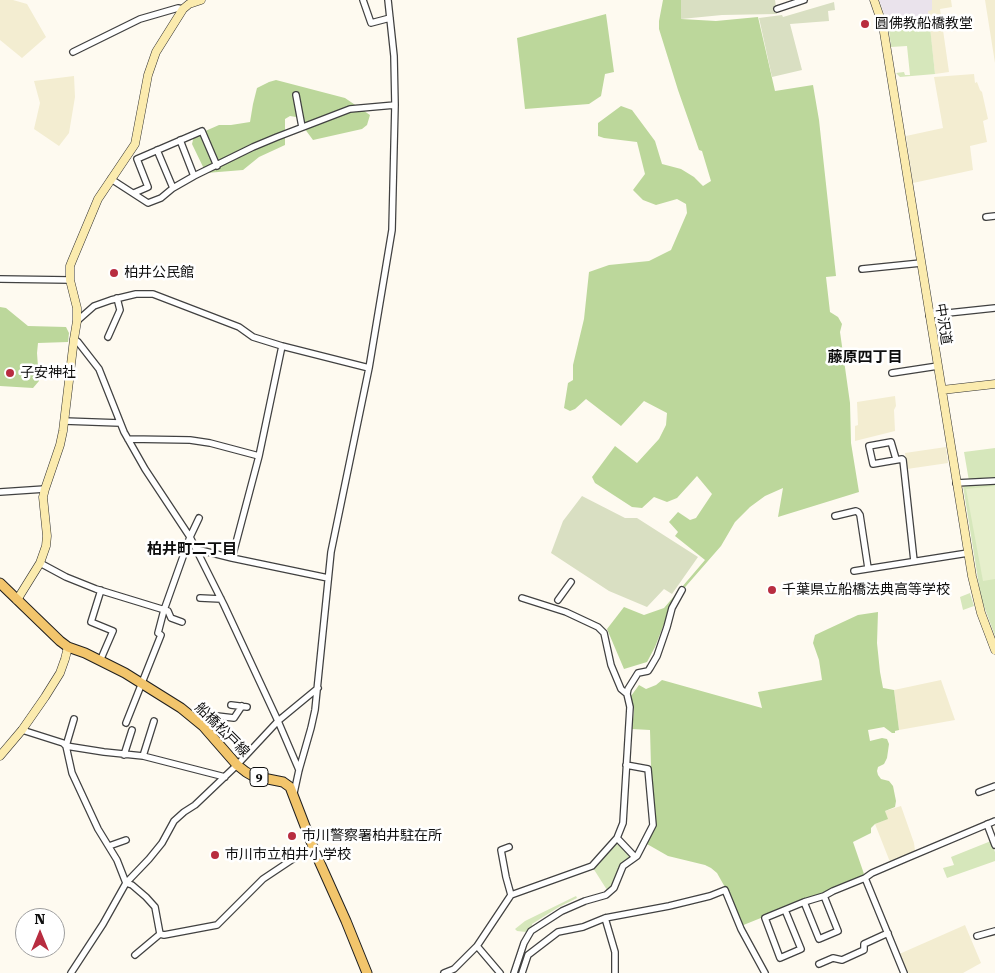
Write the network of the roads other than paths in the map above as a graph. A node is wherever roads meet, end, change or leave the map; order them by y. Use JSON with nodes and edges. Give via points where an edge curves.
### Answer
{"nodes":[{"id":1,"x":175,"y":0,"type":"edge"},
{"id":2,"x":201,"y":0,"type":"edge"},
{"id":3,"x":364,"y":0,"type":"edge"},
{"id":4,"x":388,"y":0,"type":"edge"},
{"id":5,"x":804,"y":0,"type":"edge"},
{"id":6,"x":874,"y":0,"type":"edge"},
{"id":7,"x":180,"y":8,"type":"junction"},
{"id":8,"x":777,"y":9,"type":"dead end"},
{"id":9,"x":390,"y":18,"type":"junction"},
{"id":10,"x":73,"y":52,"type":"dead end"},
{"id":11,"x":296,"y":95,"type":"dead end"},
{"id":12,"x":395,"y":105,"type":"junction"},
{"id":13,"x":302,"y":127,"type":"junction"},
{"id":14,"x":180,"y":140,"type":"junction"},
{"id":15,"x":158,"y":150,"type":"junction"},
{"id":16,"x":217,"y":166,"type":"junction"},
{"id":17,"x":194,"y":176,"type":"junction"},
{"id":18,"x":111,"y":179,"type":"junction"},
{"id":19,"x":173,"y":188,"type":"junction"},
{"id":20,"x":134,"y":193,"type":"junction"},
{"id":21,"x":995,"y":216,"type":"edge"},
{"id":22,"x":986,"y":218,"type":"dead end"},
{"id":23,"x":921,"y":263,"type":"junction"},
{"id":24,"x":862,"y":269,"type":"dead end"},
{"id":25,"x":0,"y":279,"type":"edge"},
{"id":26,"x":70,"y":280,"type":"junction"},
{"id":27,"x":117,"y":298,"type":"junction"},
{"id":28,"x":995,"y":308,"type":"edge"},
{"id":29,"x":929,"y":314,"type":"junction"},
{"id":30,"x":77,"y":321,"type":"junction"},
{"id":31,"x":108,"y":337,"type":"dead end"},
{"id":32,"x":74,"y":339,"type":"junction"},
{"id":33,"x":282,"y":346,"type":"junction"},
{"id":34,"x":938,"y":366,"type":"junction"},
{"id":35,"x":369,"y":368,"type":"junction"},
{"id":36,"x":892,"y":373,"type":"dead end"},
{"id":37,"x":995,"y":384,"type":"edge"},
{"id":38,"x":942,"y":390,"type":"junction"},
{"id":39,"x":64,"y":421,"type":"junction"},
{"id":40,"x":120,"y":424,"type":"junction"},
{"id":41,"x":128,"y":439,"type":"junction"},
{"id":42,"x":259,"y":456,"type":"junction"},
{"id":43,"x":896,"y":460,"type":"junction"},
{"id":44,"x":995,"y":481,"type":"edge"},
{"id":45,"x":956,"y":483,"type":"junction"},
{"id":46,"x":45,"y":489,"type":"junction"},
{"id":47,"x":0,"y":492,"type":"edge"},
{"id":48,"x":834,"y":516,"type":"dead end"},
{"id":49,"x":199,"y":518,"type":"dead end"},
{"id":50,"x":190,"y":537,"type":"junction"},
{"id":51,"x":196,"y":549,"type":"junction"},
{"id":52,"x":968,"y":553,"type":"junction"},
{"id":53,"x":232,"y":558,"type":"junction"},
{"id":54,"x":914,"y":561,"type":"junction"},
{"id":55,"x":40,"y":563,"type":"junction"},
{"id":56,"x":868,"y":568,"type":"junction"},
{"id":57,"x":854,"y":571,"type":"dead end"},
{"id":58,"x":328,"y":578,"type":"junction"},
{"id":59,"x":571,"y":582,"type":"dead end"},
{"id":60,"x":0,"y":583,"type":"edge"},
{"id":61,"x":101,"y":590,"type":"junction"},
{"id":62,"x":682,"y":590,"type":"dead end"},
{"id":63,"x":4,"y":593,"type":"edge"},
{"id":64,"x":200,"y":598,"type":"dead end"},
{"id":65,"x":522,"y":598,"type":"dead end"},
{"id":66,"x":221,"y":599,"type":"junction"},
{"id":67,"x":17,"y":600,"type":"junction"},
{"id":68,"x":558,"y":600,"type":"dead end"},
{"id":69,"x":164,"y":610,"type":"junction"},
{"id":70,"x":182,"y":622,"type":"dead end"},
{"id":71,"x":68,"y":647,"type":"junction"},
{"id":72,"x":995,"y":650,"type":"edge"},
{"id":73,"x":100,"y":661,"type":"junction"},
{"id":74,"x":141,"y":682,"type":"junction"},
{"id":75,"x":318,"y":688,"type":"junction"},
{"id":76,"x":627,"y":694,"type":"junction"},
{"id":77,"x":231,"y":705,"type":"dead end"},
{"id":78,"x":74,"y":719,"type":"dead end"},
{"id":79,"x":195,"y":719,"type":"junction"},
{"id":80,"x":154,"y":721,"type":"dead end"},
{"id":81,"x":278,"y":721,"type":"junction"},
{"id":82,"x":126,"y":723,"type":"dead end"},
{"id":83,"x":22,"y":730,"type":"junction"},
{"id":84,"x":132,"y":730,"type":"dead end"},
{"id":85,"x":66,"y":746,"type":"junction"},
{"id":86,"x":124,"y":754,"type":"junction"},
{"id":87,"x":0,"y":756,"type":"edge"},
{"id":88,"x":143,"y":756,"type":"junction"},
{"id":89,"x":237,"y":765,"type":"junction"},
{"id":90,"x":626,"y":765,"type":"junction"},
{"id":91,"x":299,"y":770,"type":"junction"},
{"id":92,"x":225,"y":777,"type":"junction"},
{"id":93,"x":995,"y":786,"type":"edge"},
{"id":94,"x":979,"y":792,"type":"dead end"},
{"id":95,"x":294,"y":793,"type":"junction"},
{"id":96,"x":995,"y":821,"type":"edge"},
{"id":97,"x":987,"y":824,"type":"junction"},
{"id":98,"x":616,"y":838,"type":"junction"},
{"id":99,"x":126,"y":840,"type":"dead end"},
{"id":100,"x":995,"y":845,"type":"edge"},
{"id":101,"x":109,"y":846,"type":"junction"},
{"id":102,"x":313,"y":847,"type":"junction"},
{"id":103,"x":509,"y":847,"type":"dead end"},
{"id":104,"x":635,"y":857,"type":"junction"},
{"id":105,"x":865,"y":878,"type":"junction"},
{"id":106,"x":126,"y":883,"type":"junction"},
{"id":107,"x":511,"y":895,"type":"junction"},
{"id":108,"x":824,"y":896,"type":"junction"},
{"id":109,"x":804,"y":902,"type":"junction"},
{"id":110,"x":785,"y":910,"type":"junction"},
{"id":111,"x":605,"y":918,"type":"junction"},
{"id":112,"x":995,"y":931,"type":"edge"},
{"id":113,"x":888,"y":933,"type":"junction"},
{"id":114,"x":160,"y":934,"type":"junction"},
{"id":115,"x":978,"y":936,"type":"dead end"},
{"id":116,"x":477,"y":946,"type":"junction"},
{"id":117,"x":135,"y":955,"type":"dead end"},
{"id":118,"x":819,"y":964,"type":"dead end"},
{"id":119,"x":762,"y":972,"type":"edge"},
{"id":120,"x":71,"y":973,"type":"edge"},
{"id":121,"x":367,"y":973,"type":"edge"},
{"id":122,"x":444,"y":973,"type":"edge"},
{"id":123,"x":500,"y":973,"type":"edge"},
{"id":124,"x":514,"y":973,"type":"edge"},
{"id":125,"x":522,"y":973,"type":"edge"},
{"id":126,"x":615,"y":973,"type":"edge"},
{"id":127,"x":904,"y":973,"type":"edge"}],
"edges":[{"from":1,"to":7,"type":"street"},
{"from":2,"to":7,"type":"street"},
{"from":3,"to":9,"type":"street","via":[[371,23]]},
{"from":4,"to":9,"type":"street"},
{"from":5,"to":8,"type":"street"},
{"from":6,"to":23,"type":"street","name":"中沢道","via":[[883,26]]},
{"from":7,"to":10,"type":"street","via":[[140,20]]},
{"from":7,"to":18,"type":"street","via":[[152,62],[135,144]]},
{"from":9,"to":12,"type":"street"},
{"from":11,"to":13,"type":"street"},
{"from":12,"to":13,"type":"street","via":[[350,109]]},
{"from":12,"to":35,"type":"street","via":[[392,230]]},
{"from":13,"to":16,"type":"street"},
{"from":14,"to":15,"type":"street"},
{"from":14,"to":16,"type":"street","via":[[202,131]]},
{"from":14,"to":17,"type":"street"},
{"from":15,"to":19,"type":"street"},
{"from":15,"to":20,"type":"street","via":[[137,159],[148,188]]},
{"from":16,"to":17,"type":"street"},
{"from":17,"to":19,"type":"street"},
{"from":18,"to":20,"type":"street"},
{"from":18,"to":26,"type":"street","via":[[98,199],[74,256]]},
{"from":19,"to":20,"type":"street","via":[[148,203]]},
{"from":21,"to":22,"type":"street"},
{"from":23,"to":24,"type":"street"},
{"from":23,"to":29,"type":"street","name":"中沢道"},
{"from":25,"to":26,"type":"street"},
{"from":26,"to":30,"type":"street"},
{"from":27,"to":30,"type":"street","via":[[94,306]]},
{"from":27,"to":31,"type":"street","via":[[120,310]]},
{"from":27,"to":33,"type":"street","via":[[152,294]]},
{"from":28,"to":29,"type":"street"},
{"from":29,"to":34,"type":"street","name":"中沢道"},
{"from":30,"to":32,"type":"street"},
{"from":32,"to":39,"type":"street"},
{"from":32,"to":40,"type":"street","via":[[99,369]]},
{"from":33,"to":35,"type":"street"},
{"from":33,"to":42,"type":"street"},
{"from":34,"to":36,"type":"street"},
{"from":34,"to":38,"type":"street","name":"中沢道"},
{"from":35,"to":58,"type":"street"},
{"from":37,"to":38,"type":"street"},
{"from":38,"to":45,"type":"street","name":"中沢道"},
{"from":39,"to":40,"type":"street"},
{"from":39,"to":46,"type":"street"},
{"from":40,"to":41,"type":"street"},
{"from":41,"to":42,"type":"street","via":[[190,440]]},
{"from":41,"to":50,"type":"street"},
{"from":42,"to":53,"type":"street"},
{"from":43,"to":43,"type":"street","via":[[873,464],[869,446],[891,442]]},
{"from":43,"to":54,"type":"street","via":[[903,460]]},
{"from":44,"to":45,"type":"street"},
{"from":45,"to":52,"type":"street","name":"中沢道"},
{"from":46,"to":47,"type":"street"},
{"from":46,"to":55,"type":"street","via":[[47,536]]},
{"from":48,"to":56,"type":"street","via":[[856,511],[860,515]]},
{"from":49,"to":50,"type":"street"},
{"from":50,"to":51,"type":"street"},
{"from":50,"to":69,"type":"street"},
{"from":51,"to":53,"type":"street"},
{"from":51,"to":66,"type":"street"},
{"from":52,"to":54,"type":"street"},
{"from":52,"to":72,"type":"street","name":"中沢道","via":[[981,613]]},
{"from":53,"to":58,"type":"street"},
{"from":54,"to":56,"type":"street"},
{"from":55,"to":61,"type":"street"},
{"from":55,"to":67,"type":"street"},
{"from":56,"to":57,"type":"street"},
{"from":58,"to":75,"type":"street"},
{"from":59,"to":68,"type":"street"},
{"from":60,"to":63,"type":"main road","name":"船橋松戸線","number":"9"},
{"from":61,"to":69,"type":"street"},
{"from":61,"to":73,"type":"street","via":[[91,622],[113,631]]},
{"from":62,"to":76,"type":"street","via":[[672,608],[657,656],[648,671],[638,673]]},
{"from":63,"to":67,"type":"main road","name":"船橋松戸線","number":"9"},
{"from":64,"to":66,"type":"street"},
{"from":65,"to":76,"type":"street","via":[[566,612],[598,627],[604,633],[611,665],[621,689]]},
{"from":66,"to":81,"type":"street"},
{"from":67,"to":71,"type":"main road","name":"船橋松戸線","number":"9"},
{"from":69,"to":70,"type":"street","via":[[171,618]]},
{"from":69,"to":74,"type":"street","via":[[158,633],[161,635]]},
{"from":71,"to":73,"type":"main road","name":"船橋松戸線","number":"9"},
{"from":71,"to":83,"type":"street","via":[[55,682]]},
{"from":73,"to":74,"type":"main road","name":"船橋松戸線","number":"9"},
{"from":74,"to":79,"type":"main road","name":"船橋松戸線","number":"9"},
{"from":74,"to":82,"type":"street"},
{"from":75,"to":81,"type":"street"},
{"from":75,"to":91,"type":"street"},
{"from":76,"to":90,"type":"street","via":[[630,707]]},
{"from":77,"to":79,"type":"street","via":[[245,707],[234,718],[200,714]]},
{"from":78,"to":85,"type":"street"},
{"from":79,"to":89,"type":"main road","name":"船橋松戸線","number":"9"},
{"from":80,"to":88,"type":"street"},
{"from":81,"to":89,"type":"street"},
{"from":81,"to":91,"type":"street"},
{"from":83,"to":85,"type":"street"},
{"from":83,"to":87,"type":"street"},
{"from":84,"to":86,"type":"street"},
{"from":85,"to":86,"type":"street"},
{"from":85,"to":101,"type":"street","via":[[72,773]]},
{"from":86,"to":88,"type":"street"},
{"from":88,"to":92,"type":"street"},
{"from":89,"to":92,"type":"street"},
{"from":89,"to":95,"type":"main road","name":"船橋松戸線","number":"9","via":[[253,776],[283,782]]},
{"from":90,"to":98,"type":"street","via":[[623,823]]},
{"from":90,"to":104,"type":"street","via":[[648,769],[653,825]]},
{"from":91,"to":95,"type":"street"},
{"from":92,"to":106,"type":"street","via":[[174,821],[162,843]]},
{"from":93,"to":94,"type":"street"},
{"from":95,"to":102,"type":"main road"},
{"from":96,"to":97,"type":"street"},
{"from":97,"to":100,"type":"street"},
{"from":97,"to":105,"type":"street"},
{"from":98,"to":104,"type":"street"},
{"from":98,"to":107,"type":"street","via":[[592,866]]},
{"from":99,"to":101,"type":"street"},
{"from":101,"to":106,"type":"street"},
{"from":102,"to":114,"type":"street","via":[[263,879],[217,926]]},
{"from":102,"to":121,"type":"main road"},
{"from":103,"to":107,"type":"street","via":[[501,850]]},
{"from":104,"to":124,"type":"street","via":[[623,866],[614,888],[606,895],[562,912],[531,931]]},
{"from":105,"to":108,"type":"street"},
{"from":105,"to":113,"type":"street"},
{"from":106,"to":114,"type":"street","via":[[154,907]]},
{"from":106,"to":120,"type":"street"},
{"from":107,"to":116,"type":"street"},
{"from":108,"to":109,"type":"street"},
{"from":108,"to":109,"type":"street","via":[[838,931],[819,939]]},
{"from":109,"to":110,"type":"street"},
{"from":110,"to":110,"type":"street","via":[[765,918],[780,958],[800,949]]},
{"from":111,"to":119,"type":"street","via":[[677,904],[725,890]]},
{"from":111,"to":125,"type":"street","via":[[558,932],[528,955]]},
{"from":111,"to":126,"type":"street","via":[[615,952]]},
{"from":112,"to":115,"type":"street"},
{"from":113,"to":118,"type":"street","via":[[864,944],[864,950],[842,960],[832,958]]},
{"from":113,"to":127,"type":"street"},
{"from":114,"to":117,"type":"street"},
{"from":116,"to":122,"type":"street","via":[[454,969]]},
{"from":116,"to":123,"type":"street"}]}
